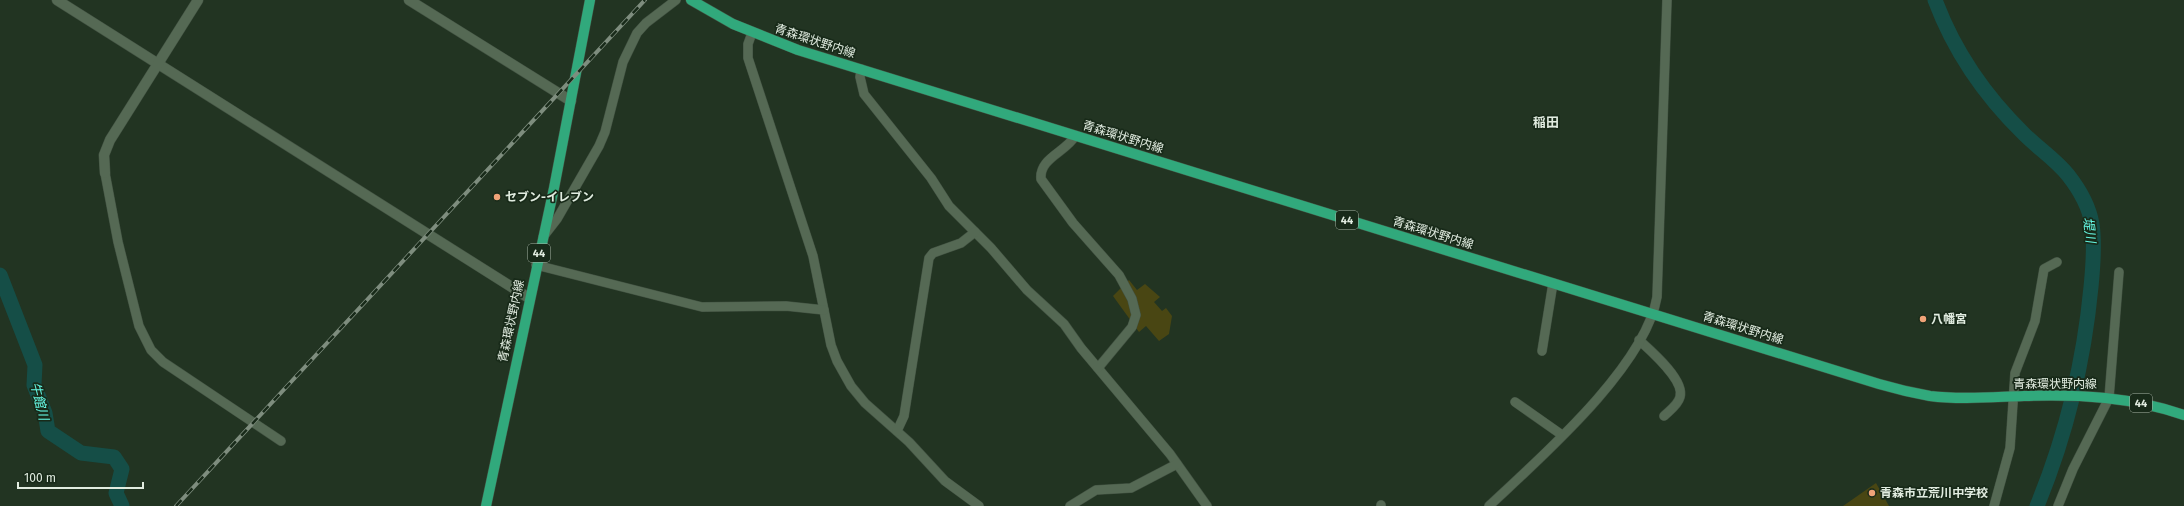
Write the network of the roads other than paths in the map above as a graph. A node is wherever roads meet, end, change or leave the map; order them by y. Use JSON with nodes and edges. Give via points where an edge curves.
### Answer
{"nodes":[{"id":1,"x":57,"y":0,"type":"edge"},
{"id":2,"x":198,"y":0,"type":"edge"},
{"id":3,"x":410,"y":0,"type":"edge"},
{"id":4,"x":590,"y":0,"type":"edge"},
{"id":5,"x":676,"y":0,"type":"edge"},
{"id":6,"x":691,"y":0,"type":"edge"},
{"id":7,"x":1667,"y":0,"type":"edge"},
{"id":8,"x":752,"y":33,"type":"junction"},
{"id":9,"x":158,"y":64,"type":"junction"},
{"id":10,"x":860,"y":70,"type":"junction"},
{"id":11,"x":571,"y":101,"type":"junction"},
{"id":12,"x":1075,"y":136,"type":"junction"},
{"id":13,"x":105,"y":173,"type":"joint"},
{"id":14,"x":975,"y":232,"type":"junction"},
{"id":15,"x":542,"y":237,"type":"junction"},
{"id":16,"x":2057,"y":262,"type":"dead end"},
{"id":17,"x":536,"y":265,"type":"junction"},
{"id":18,"x":2119,"y":272,"type":"dead end"},
{"id":19,"x":1553,"y":283,"type":"junction"},
{"id":20,"x":529,"y":298,"type":"junction"},
{"id":21,"x":824,"y":310,"type":"junction"},
{"id":22,"x":1653,"y":314,"type":"junction"},
{"id":23,"x":1639,"y":340,"type":"junction"},
{"id":24,"x":1542,"y":351,"type":"dead end"},
{"id":25,"x":1098,"y":368,"type":"junction"},
{"id":26,"x":2014,"y":396,"type":"junction"},
{"id":27,"x":2109,"y":398,"type":"junction"},
{"id":28,"x":1515,"y":402,"type":"dead end"},
{"id":29,"x":2184,"y":415,"type":"edge"},
{"id":30,"x":1664,"y":416,"type":"dead end"},
{"id":31,"x":897,"y":431,"type":"junction"},
{"id":32,"x":1562,"y":435,"type":"junction"},
{"id":33,"x":281,"y":442,"type":"dead end"},
{"id":34,"x":1177,"y":464,"type":"junction"},
{"id":35,"x":486,"y":506,"type":"edge"},
{"id":36,"x":979,"y":506,"type":"edge"},
{"id":37,"x":1070,"y":506,"type":"edge"},
{"id":38,"x":1207,"y":506,"type":"edge"},
{"id":39,"x":1489,"y":506,"type":"edge"},
{"id":40,"x":1994,"y":506,"type":"edge"},
{"id":41,"x":2058,"y":506,"type":"edge"}],
"edges":[{"from":1,"to":9,"type":"street"},
{"from":2,"to":9,"type":"street"},
{"from":3,"to":11,"type":"street"},
{"from":4,"to":11,"type":"main road","name":"青森環状野内線","number":"44"},
{"from":5,"to":15,"type":"street","via":[[637,33],[623,62],[599,146],[558,219]]},
{"from":6,"to":8,"type":"main road","name":"青森環状野内線","number":"44"},
{"from":7,"to":22,"type":"street","via":[[1657,297]]},
{"from":8,"to":10,"type":"main road","name":"青森環状野内線","number":"44"},
{"from":8,"to":21,"type":"street","via":[[748,44],[748,58],[813,256]]},
{"from":9,"to":13,"type":"street","via":[[110,140],[104,155]]},
{"from":9,"to":20,"type":"street"},
{"from":10,"to":12,"type":"main road","name":"青森環状野内線","number":"44"},
{"from":10,"to":14,"type":"street","via":[[864,94],[932,178],[949,206]]},
{"from":11,"to":15,"type":"main road","name":"青森環状野内線","number":"44"},
{"from":12,"to":19,"type":"main road","name":"青森環状野内線","number":"44"},
{"from":12,"to":25,"type":"street","via":[[1070,144],[1047,162],[1040,172],[1041,179],[1073,223],[1125,283],[1136,315],[1132,327]]},
{"from":13,"to":33,"type":"street","via":[[118,242],[139,326],[151,350],[163,362]]},
{"from":14,"to":25,"type":"street","via":[[1027,290],[1064,324]]},
{"from":14,"to":31,"type":"street","via":[[961,243],[933,253],[929,258],[904,416]]},
{"from":15,"to":17,"type":"main road","name":"青森環状野内線","number":"44"},
{"from":16,"to":26,"type":"street","via":[[2044,269],[2035,322],[2015,373]]},
{"from":17,"to":20,"type":"main road","name":"青森環状野内線","number":"44"},
{"from":17,"to":21,"type":"street","via":[[702,307],[786,306]]},
{"from":18,"to":27,"type":"street"},
{"from":19,"to":22,"type":"main road","name":"青森環状野内線","number":"44"},
{"from":19,"to":24,"type":"street"},
{"from":20,"to":35,"type":"main road","name":"青森環状野内線","number":"44"},
{"from":21,"to":31,"type":"street","via":[[831,345],[851,386],[864,403]]},
{"from":22,"to":23,"type":"street"},
{"from":22,"to":26,"type":"main road","name":"青森環状野内線","number":"44","via":[[1901,390],[1949,397]]},
{"from":23,"to":30,"type":"street","via":[[1669,371],[1680,387],[1679,400]]},
{"from":23,"to":32,"type":"street","via":[[1608,385]]},
{"from":25,"to":34,"type":"street"},
{"from":26,"to":27,"type":"main road","name":"青森環状野内線","number":"44"},
{"from":26,"to":40,"type":"street","via":[[2010,448]]},
{"from":27,"to":29,"type":"main road","name":"青森環状野内線","number":"44","via":[[2165,408]]},
{"from":27,"to":41,"type":"street","via":[[2073,469]]},
{"from":28,"to":32,"type":"street"},
{"from":31,"to":36,"type":"street","via":[[945,481]]},
{"from":32,"to":39,"type":"street"},
{"from":34,"to":37,"type":"street","via":[[1131,488],[1096,490]]},
{"from":34,"to":38,"type":"street"}]}
